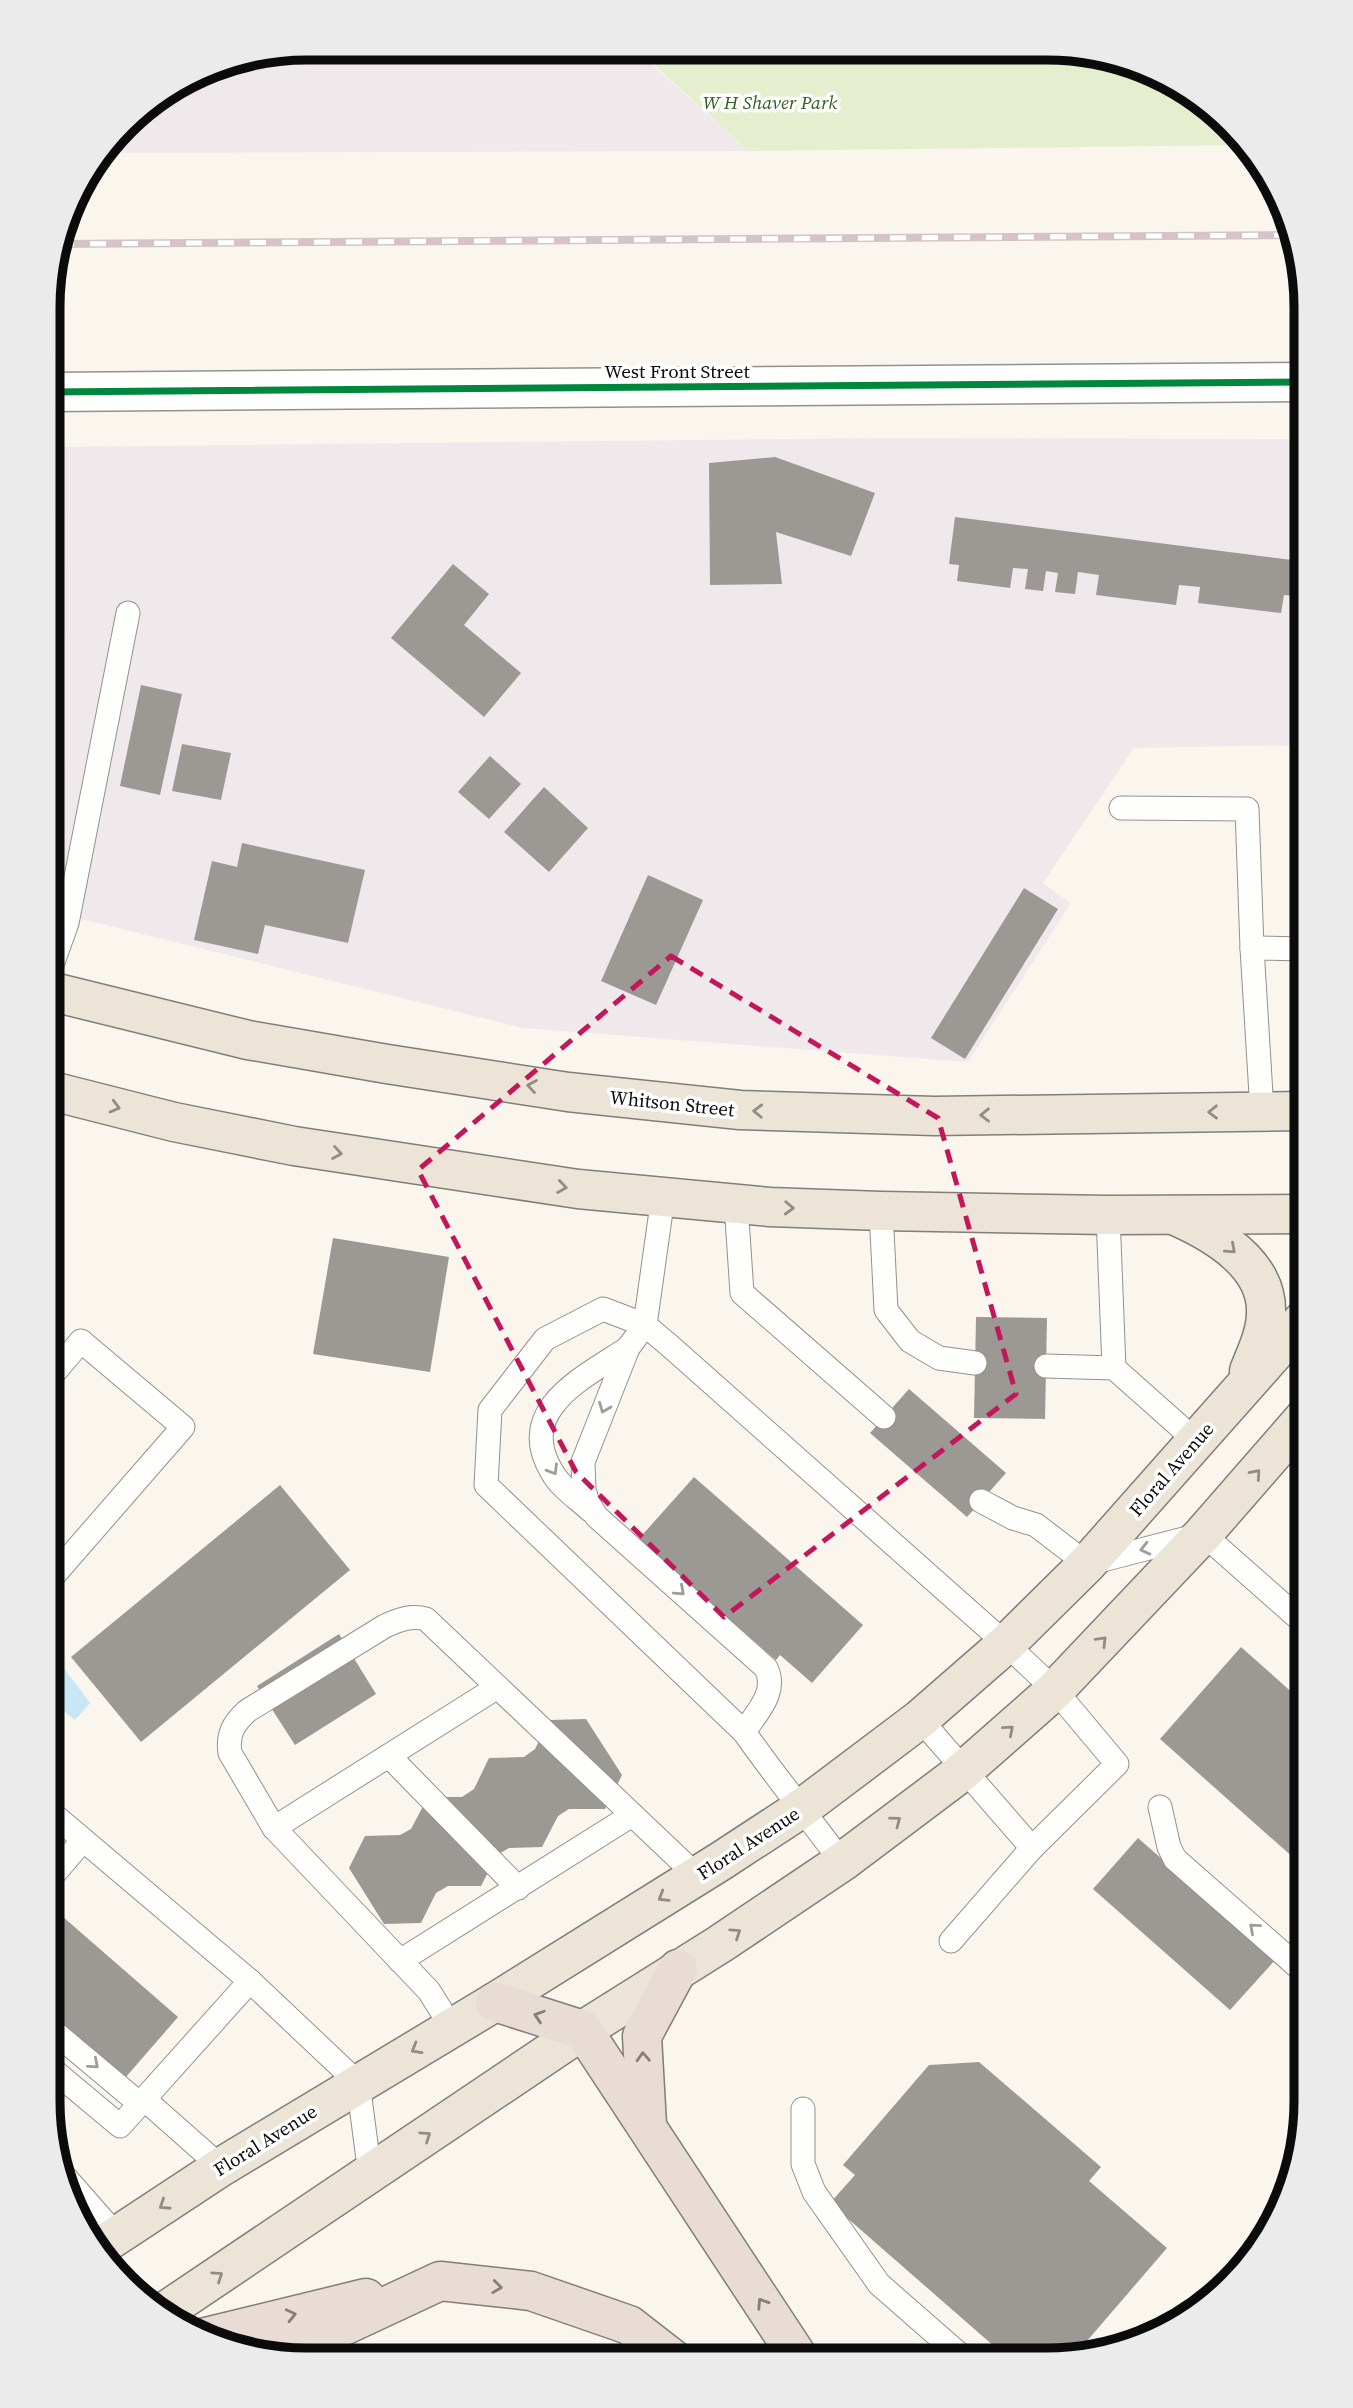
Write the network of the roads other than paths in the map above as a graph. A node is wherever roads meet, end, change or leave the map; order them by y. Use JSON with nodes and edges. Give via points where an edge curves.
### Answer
{"nodes":[{"id":1,"x":1294,"y":382,"type":"edge"},
{"id":2,"x":60,"y":392,"type":"edge"},
{"id":3,"x":128,"y":612,"type":"dead end"},
{"id":4,"x":1121,"y":808,"type":"dead end"},
{"id":5,"x":60,"y":942,"type":"edge"},
{"id":6,"x":1252,"y":948,"type":"junction"},
{"id":7,"x":1294,"y":949,"type":"edge"},
{"id":8,"x":60,"y":994,"type":"edge"},
{"id":9,"x":60,"y":1093,"type":"edge"},
{"id":10,"x":1262,"y":1111,"type":"junction"},
{"id":11,"x":1294,"y":1111,"type":"edge"},
{"id":12,"x":663,"y":1197,"type":"junction"},
{"id":13,"x":736,"y":1204,"type":"junction"},
{"id":14,"x":881,"y":1211,"type":"junction"},
{"id":15,"x":1293,"y":1214,"type":"edge"},
{"id":16,"x":1108,"y":1215,"type":"junction"},
{"id":17,"x":1173,"y":1215,"type":"junction"},
{"id":18,"x":645,"y":1325,"type":"junction"},
{"id":19,"x":1293,"y":1332,"type":"edge"},
{"id":20,"x":628,"y":1348,"type":"junction"},
{"id":21,"x":975,"y":1363,"type":"dead end"},
{"id":22,"x":60,"y":1366,"type":"edge"},
{"id":23,"x":1046,"y":1366,"type":"dead end"},
{"id":24,"x":1114,"y":1367,"type":"junction"},
{"id":25,"x":1241,"y":1389,"type":"junction"},
{"id":26,"x":884,"y":1417,"type":"dead end"},
{"id":27,"x":1293,"y":1431,"type":"edge"},
{"id":28,"x":1195,"y":1440,"type":"junction"},
{"id":29,"x":981,"y":1501,"type":"dead end"},
{"id":30,"x":597,"y":1517,"type":"junction"},
{"id":31,"x":1203,"y":1534,"type":"junction"},
{"id":32,"x":1087,"y":1564,"type":"junction"},
{"id":33,"x":60,"y":1568,"type":"edge"},
{"id":34,"x":1293,"y":1614,"type":"edge"},
{"id":35,"x":1006,"y":1643,"type":"junction"},
{"id":36,"x":496,"y":1688,"type":"junction"},
{"id":37,"x":1055,"y":1690,"type":"junction"},
{"id":38,"x":920,"y":1719,"type":"junction"},
{"id":39,"x":744,"y":1731,"type":"junction"},
{"id":40,"x":389,"y":1756,"type":"junction"},
{"id":41,"x":963,"y":1770,"type":"junction"},
{"id":42,"x":1160,"y":1807,"type":"dead end"},
{"id":43,"x":803,"y":1808,"type":"junction"},
{"id":44,"x":632,"y":1815,"type":"junction"},
{"id":45,"x":60,"y":1820,"type":"edge"},
{"id":46,"x":274,"y":1828,"type":"junction"},
{"id":47,"x":83,"y":1840,"type":"junction"},
{"id":48,"x":1032,"y":1848,"type":"junction"},
{"id":49,"x":842,"y":1862,"type":"junction"},
{"id":50,"x":60,"y":1866,"type":"edge"},
{"id":51,"x":697,"y":1876,"type":"junction"},
{"id":52,"x":518,"y":1888,"type":"junction"},
{"id":53,"x":951,"y":1941,"type":"dead end"},
{"id":54,"x":400,"y":1961,"type":"junction"},
{"id":55,"x":1293,"y":1963,"type":"edge"},
{"id":56,"x":678,"y":1969,"type":"junction"},
{"id":57,"x":250,"y":1982,"type":"junction"},
{"id":58,"x":495,"y":2002,"type":"junction"},
{"id":59,"x":452,"y":2028,"type":"junction"},
{"id":60,"x":583,"y":2030,"type":"junction"},
{"id":61,"x":60,"y":2036,"type":"edge"},
{"id":62,"x":60,"y":2076,"type":"edge"},
{"id":63,"x":358,"y":2083,"type":"junction"},
{"id":64,"x":142,"y":2101,"type":"junction"},
{"id":65,"x":803,"y":2109,"type":"dead end"},
{"id":66,"x":646,"y":2125,"type":"junction"},
{"id":67,"x":221,"y":2167,"type":"junction"},
{"id":68,"x":370,"y":2174,"type":"junction"},
{"id":69,"x":84,"y":2209,"type":"edge"},
{"id":70,"x":106,"y":2243,"type":"edge"},
{"id":71,"x":440,"y":2281,"type":"junction"},
{"id":72,"x":170,"y":2308,"type":"edge"},
{"id":73,"x":222,"y":2333,"type":"edge"},
{"id":74,"x":296,"y":2348,"type":"edge"},
{"id":75,"x":659,"y":2348,"type":"edge"},
{"id":76,"x":792,"y":2348,"type":"edge"},
{"id":77,"x":952,"y":2348,"type":"edge"}],
"edges":[{"from":1,"to":2,"type":"street","name":"West Front Street"},
{"from":3,"to":5,"type":"lane"},
{"from":4,"to":6,"type":"lane","via":[[1247,810]]},
{"from":6,"to":7,"type":"lane"},
{"from":6,"to":10,"type":"lane"},
{"from":10,"to":8,"type":"main road","name":"Whitson Street","one_way":true,"via":[[934,1116],[740,1110],[568,1092],[387,1064],[247,1040]]},
{"from":9,"to":12,"type":"main road","one_way":true,"via":[[295,1146],[578,1189]]},
{"from":10,"to":11,"type":"main road","name":"Whitson Street"},
{"from":12,"to":13,"type":"main road"},
{"from":12,"to":18,"type":"lane"},
{"from":13,"to":14,"type":"main road","one_way":true},
{"from":13,"to":26,"type":"lane","via":[[742,1293]]},
{"from":14,"to":16,"type":"main road"},
{"from":14,"to":21,"type":"lane","via":[[886,1310],[910,1341],[939,1358]]},
{"from":15,"to":17,"type":"main road"},
{"from":16,"to":17,"type":"main road"},
{"from":16,"to":24,"type":"lane"},
{"from":17,"to":25,"type":"main road","one_way":true,"via":[[1227,1244],[1251,1270],[1264,1298],[1265,1324]]},
{"from":18,"to":20,"type":"lane"},
{"from":18,"to":35,"type":"lane"},
{"from":18,"to":39,"type":"lane","via":[[603,1310],[545,1339],[490,1410],[486,1485]]},
{"from":19,"to":25,"type":"main road","name":"Floral Avenue"},
{"from":20,"to":30,"type":"lane","one_way":true,"via":[[583,1462],[584,1490]]},
{"from":20,"to":30,"type":"lane","one_way":true,"via":[[573,1385],[546,1412],[541,1426],[541,1442],[552,1472]]},
{"from":22,"to":33,"type":"lane","via":[[81,1341],[183,1427]]},
{"from":23,"to":24,"type":"lane"},
{"from":24,"to":28,"type":"lane"},
{"from":25,"to":28,"type":"main road","name":"Floral Avenue"},
{"from":31,"to":27,"type":"main road","one_way":true},
{"from":28,"to":32,"type":"main road","name":"Floral Avenue"},
{"from":29,"to":32,"type":"lane","via":[[1036,1525]]},
{"from":30,"to":39,"type":"lane","one_way":true,"via":[[766,1668],[771,1678],[768,1696]]},
{"from":31,"to":32,"type":"lane","one_way":true},
{"from":31,"to":34,"type":"lane"},
{"from":37,"to":31,"type":"main road","one_way":true},
{"from":32,"to":35,"type":"main road","name":"Floral Avenue"},
{"from":35,"to":37,"type":"lane"},
{"from":35,"to":38,"type":"main road","name":"Floral Avenue"},
{"from":36,"to":40,"type":"lane"},
{"from":36,"to":44,"type":"lane"},
{"from":36,"to":46,"type":"lane","via":[[433,1625],[418,1617],[385,1626],[247,1711],[233,1726],[230,1753]]},
{"from":41,"to":37,"type":"main road","one_way":true},
{"from":37,"to":48,"type":"lane","via":[[1117,1764]]},
{"from":38,"to":41,"type":"lane"},
{"from":38,"to":43,"type":"main road","name":"Floral Avenue"},
{"from":39,"to":43,"type":"lane"},
{"from":40,"to":46,"type":"lane"},
{"from":40,"to":52,"type":"lane"},
{"from":41,"to":48,"type":"lane"},
{"from":49,"to":41,"type":"main road","one_way":true},
{"from":55,"to":42,"type":"lane","one_way":true,"via":[[1175,1859]]},
{"from":43,"to":49,"type":"lane"},
{"from":43,"to":51,"type":"main road","name":"Floral Avenue"},
{"from":44,"to":51,"type":"lane"},
{"from":44,"to":52,"type":"lane"},
{"from":45,"to":47,"type":"lane"},
{"from":46,"to":54,"type":"lane"},
{"from":47,"to":50,"type":"lane"},
{"from":47,"to":57,"type":"lane"},
{"from":48,"to":53,"type":"lane"},
{"from":56,"to":49,"type":"main road","one_way":true},
{"from":51,"to":58,"type":"main road","name":"Floral Avenue","one_way":true},
{"from":52,"to":54,"type":"lane"},
{"from":54,"to":59,"type":"lane","via":[[429,1991]]},
{"from":56,"to":60,"type":"main road"},
{"from":66,"to":56,"type":"highway","one_way":true,"via":[[642,2036]]},
{"from":57,"to":63,"type":"lane"},
{"from":57,"to":64,"type":"lane"},
{"from":58,"to":59,"type":"main road","name":"Floral Avenue"},
{"from":60,"to":58,"type":"highway","one_way":true},
{"from":59,"to":63,"type":"main road","name":"Floral Avenue","one_way":true},
{"from":60,"to":66,"type":"highway"},
{"from":68,"to":60,"type":"main road","one_way":true},
{"from":61,"to":64,"type":"lane","one_way":true},
{"from":62,"to":64,"type":"lane","via":[[120,2126]]},
{"from":63,"to":67,"type":"main road","name":"Floral Avenue"},
{"from":63,"to":68,"type":"lane"},
{"from":64,"to":67,"type":"lane"},
{"from":65,"to":77,"type":"lane","via":[[803,2164],[814,2192],[879,2284]]},
{"from":76,"to":66,"type":"highway","one_way":true},
{"from":67,"to":70,"type":"main road","name":"Floral Avenue","one_way":true},
{"from":72,"to":68,"type":"main road","one_way":true},
{"from":69,"to":70,"type":"lane"},
{"from":73,"to":71,"type":"highway","one_way":true},
{"from":71,"to":74,"type":"highway"},
{"from":71,"to":75,"type":"highway","one_way":true,"via":[[531,2291],[629,2325]]}]}
